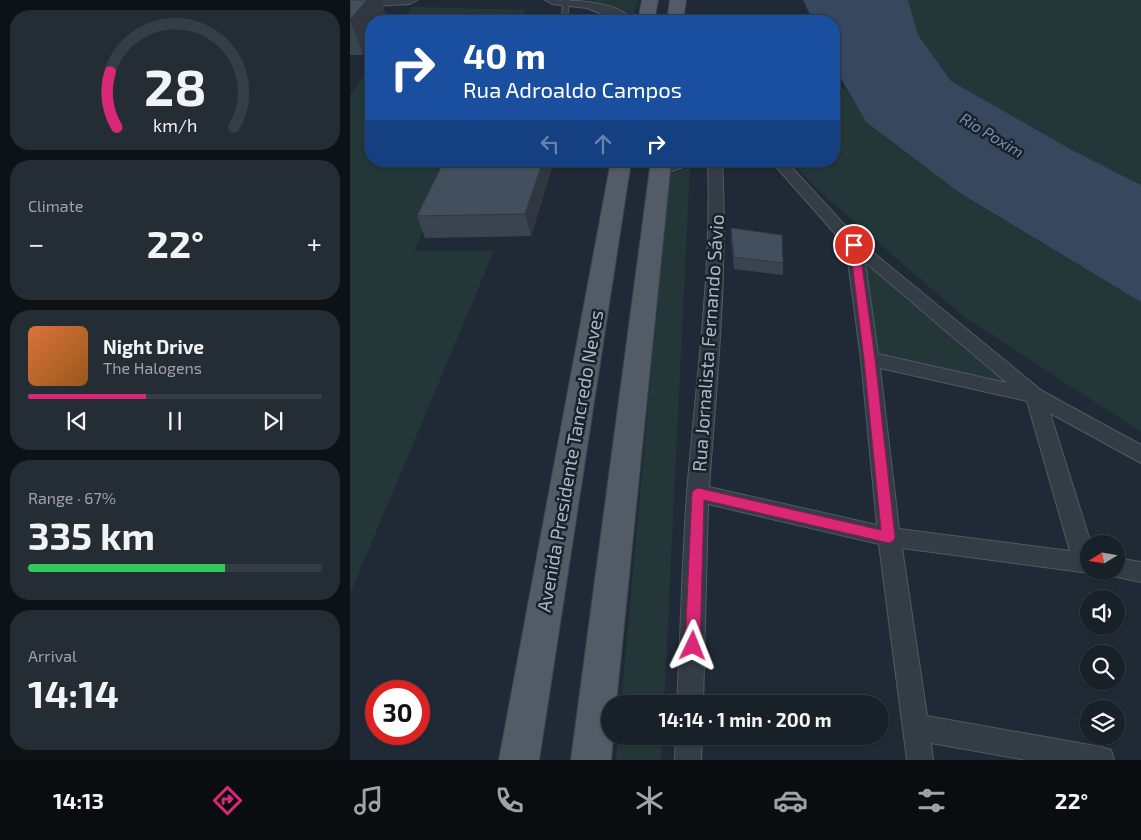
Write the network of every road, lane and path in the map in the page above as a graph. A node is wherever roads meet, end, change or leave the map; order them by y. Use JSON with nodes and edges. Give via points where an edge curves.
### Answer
{"nodes":[{"id":1,"x":410,"y":0,"type":"edge"},
{"id":2,"x":552,"y":0,"type":"edge"},
{"id":3,"x":567,"y":0,"type":"edge"},
{"id":4,"x":650,"y":0,"type":"edge"},
{"id":5,"x":678,"y":0,"type":"edge"},
{"id":6,"x":350,"y":4,"type":"edge"},
{"id":7,"x":566,"y":15,"type":"edge"},
{"id":8,"x":616,"y":15,"type":"edge"},
{"id":9,"x":647,"y":15,"type":"edge"},
{"id":10,"x":676,"y":15,"type":"edge"},
{"id":11,"x":620,"y":167,"type":"edge"},
{"id":12,"x":669,"y":167,"type":"edge"},
{"id":13,"x":715,"y":167,"type":"edge"},
{"id":14,"x":783,"y":167,"type":"edge"},
{"id":15,"x":854,"y":245,"type":"junction"},
{"id":16,"x":870,"y":359,"type":"junction"},
{"id":17,"x":1035,"y":396,"type":"junction"},
{"id":18,"x":1141,"y":455,"type":"edge"},
{"id":19,"x":698,"y":493,"type":"junction"},
{"id":20,"x":889,"y":537,"type":"junction"},
{"id":21,"x":1080,"y":540,"type":"edge"},
{"id":22,"x":1080,"y":561,"type":"edge"},
{"id":23,"x":1125,"y":569,"type":"edge"},
{"id":24,"x":1141,"y":572,"type":"edge"},
{"id":25,"x":690,"y":695,"type":"edge"},
{"id":26,"x":915,"y":727,"type":"junction"},
{"id":27,"x":689,"y":745,"type":"edge"},
{"id":28,"x":519,"y":760,"type":"edge"},
{"id":29,"x":592,"y":760,"type":"edge"},
{"id":30,"x":688,"y":760,"type":"edge"},
{"id":31,"x":920,"y":760,"type":"edge"},
{"id":32,"x":1101,"y":760,"type":"edge"}],
"edges":[{"from":1,"to":6,"type":"street"},
{"from":2,"to":3,"type":"street"},
{"from":3,"to":7,"type":"lane"},
{"from":3,"to":8,"type":"street"},
{"from":4,"to":9,"type":"main road"},
{"from":5,"to":10,"type":"main road"},
{"from":11,"to":28,"type":"main road","name":"Avenida Presidente Tancredo Neves"},
{"from":12,"to":29,"type":"main road"},
{"from":13,"to":19,"type":"street","name":"Rua Jornalista Fernando Sávio","via":[[716,258]]},
{"from":14,"to":15,"type":"street"},
{"from":15,"to":16,"type":"street"},
{"from":15,"to":17,"type":"street"},
{"from":16,"to":17,"type":"street"},
{"from":16,"to":20,"type":"street"},
{"from":17,"to":18,"type":"street"},
{"from":17,"to":21,"type":"street"},
{"from":19,"to":20,"type":"street"},
{"from":19,"to":25,"type":"street","name":"Rua Jornalista Fernando Sávio"},
{"from":20,"to":22,"type":"street"},
{"from":20,"to":26,"type":"street"},
{"from":23,"to":24,"type":"street"},
{"from":26,"to":31,"type":"street"},
{"from":26,"to":32,"type":"street"},
{"from":27,"to":30,"type":"street"}]}
